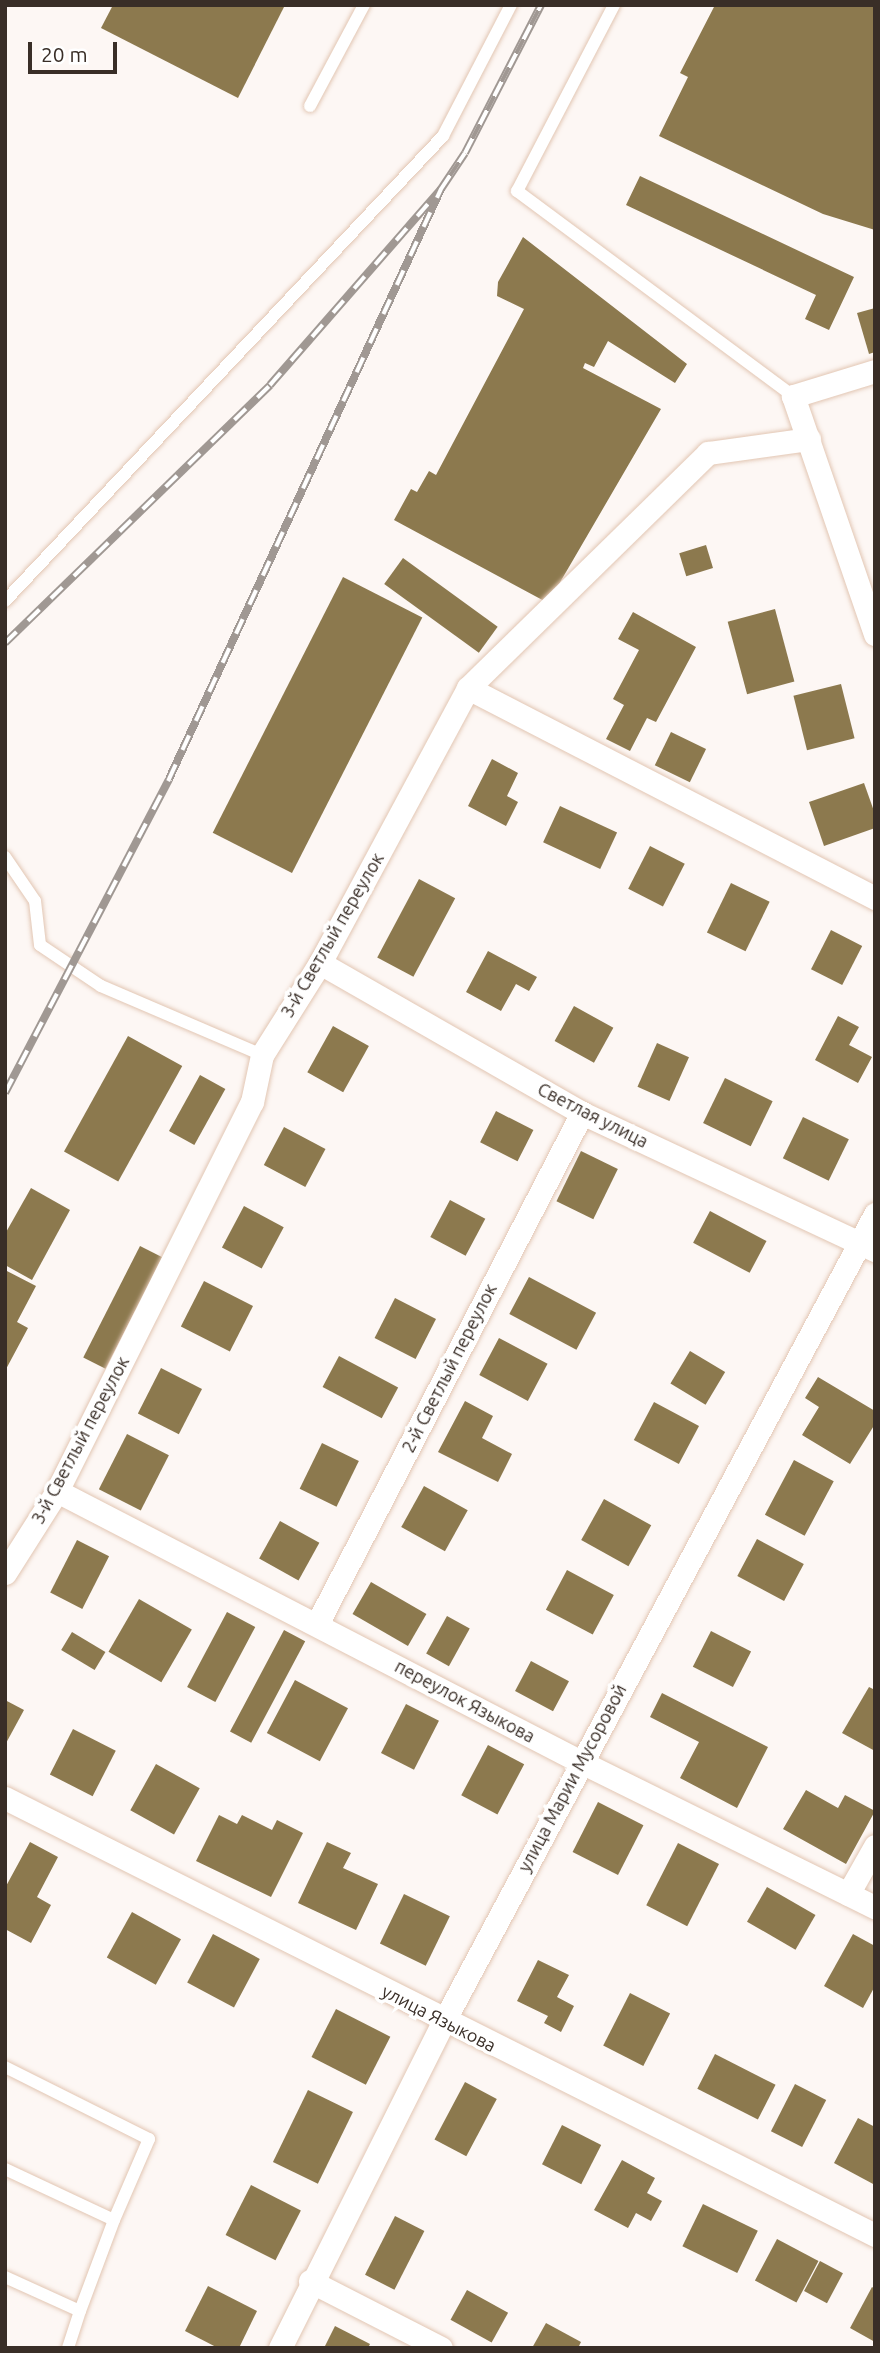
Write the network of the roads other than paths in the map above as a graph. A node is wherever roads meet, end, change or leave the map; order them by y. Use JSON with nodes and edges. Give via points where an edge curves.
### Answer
{"nodes":[{"id":1,"x":364,"y":5,"type":"edge"},
{"id":2,"x":512,"y":5,"type":"edge"},
{"id":3,"x":614,"y":5,"type":"edge"},
{"id":4,"x":310,"y":106,"type":"dead end"},
{"id":5,"x":875,"y":371,"type":"edge"},
{"id":6,"x":793,"y":396,"type":"junction"},
{"id":7,"x":809,"y":439,"type":"junction"},
{"id":8,"x":5,"y":601,"type":"edge"},
{"id":9,"x":875,"y":634,"type":"edge"},
{"id":10,"x":468,"y":688,"type":"junction"},
{"id":11,"x":5,"y":857,"type":"edge"},
{"id":12,"x":875,"y":898,"type":"edge"},
{"id":13,"x":320,"y":963,"type":"junction"},
{"id":14,"x":262,"y":1055,"type":"junction"},
{"id":15,"x":582,"y":1113,"type":"junction"},
{"id":16,"x":875,"y":1214,"type":"edge"},
{"id":17,"x":867,"y":1246,"type":"edge"},
{"id":18,"x":57,"y":1491,"type":"junction"},
{"id":19,"x":5,"y":1573,"type":"edge"},
{"id":20,"x":317,"y":1624,"type":"junction"},
{"id":21,"x":580,"y":1762,"type":"junction"},
{"id":22,"x":5,"y":1798,"type":"edge"},
{"id":23,"x":875,"y":1846,"type":"edge"},
{"id":24,"x":848,"y":1894,"type":"junction"},
{"id":25,"x":875,"y":1907,"type":"edge"},
{"id":26,"x":444,"y":2021,"type":"junction"},
{"id":27,"x":5,"y":2067,"type":"edge"},
{"id":28,"x":5,"y":2169,"type":"edge"},
{"id":29,"x":114,"y":2220,"type":"junction"},
{"id":30,"x":875,"y":2235,"type":"edge"},
{"id":31,"x":5,"y":2277,"type":"edge"},
{"id":32,"x":310,"y":2281,"type":"junction"},
{"id":33,"x":80,"y":2311,"type":"junction"},
{"id":34,"x":68,"y":2348,"type":"edge"},
{"id":35,"x":280,"y":2348,"type":"edge"},
{"id":36,"x":441,"y":2348,"type":"edge"}],
"edges":[{"from":1,"to":4,"type":"lane"},
{"from":2,"to":8,"type":"lane","via":[[443,136]]},
{"from":3,"to":6,"type":"lane","via":[[517,191]]},
{"from":5,"to":6,"type":"street"},
{"from":6,"to":7,"type":"street"},
{"from":7,"to":9,"type":"street"},
{"from":7,"to":10,"type":"street","name":"3-й Светлый переулок","via":[[708,453]]},
{"from":10,"to":12,"type":"street"},
{"from":10,"to":13,"type":"street","name":"3-й Светлый переулок"},
{"from":11,"to":14,"type":"lane","via":[[36,901],[40,945],[101,986]]},
{"from":13,"to":14,"type":"street","name":"3-й Светлый переулок"},
{"from":13,"to":15,"type":"street","name":"Светлая улица"},
{"from":14,"to":18,"type":"street","name":"3-й Светлый переулок","via":[[252,1102]]},
{"from":15,"to":17,"type":"street","name":"Светлая улица"},
{"from":15,"to":20,"type":"street","name":"2-й Светлый переулок"},
{"from":16,"to":17,"type":"street","name":"улица Марии Мусоровой"},
{"from":17,"to":21,"type":"street","name":"улица Марии Мусоровой"},
{"from":18,"to":19,"type":"street","name":"3-й Светлый переулок"},
{"from":18,"to":20,"type":"street","name":"переулок Языкова"},
{"from":20,"to":21,"type":"street","name":"переулок Языкова"},
{"from":21,"to":24,"type":"street","name":"переулок Языкова"},
{"from":21,"to":26,"type":"street","name":"улица Марии Мусоровой"},
{"from":22,"to":26,"type":"street","name":"улица Языкова"},
{"from":23,"to":24,"type":"street"},
{"from":24,"to":25,"type":"street","name":"переулок Языкова"},
{"from":26,"to":30,"type":"street","name":"улица Языкова"},
{"from":26,"to":32,"type":"street","name":"улица Марии Мусоровой"},
{"from":27,"to":29,"type":"lane","via":[[149,2139]]},
{"from":28,"to":29,"type":"lane"},
{"from":29,"to":33,"type":"lane"},
{"from":31,"to":33,"type":"lane"},
{"from":32,"to":35,"type":"street","name":"улица Марии Мусоровой"},
{"from":32,"to":36,"type":"street"},
{"from":33,"to":34,"type":"lane"}]}
